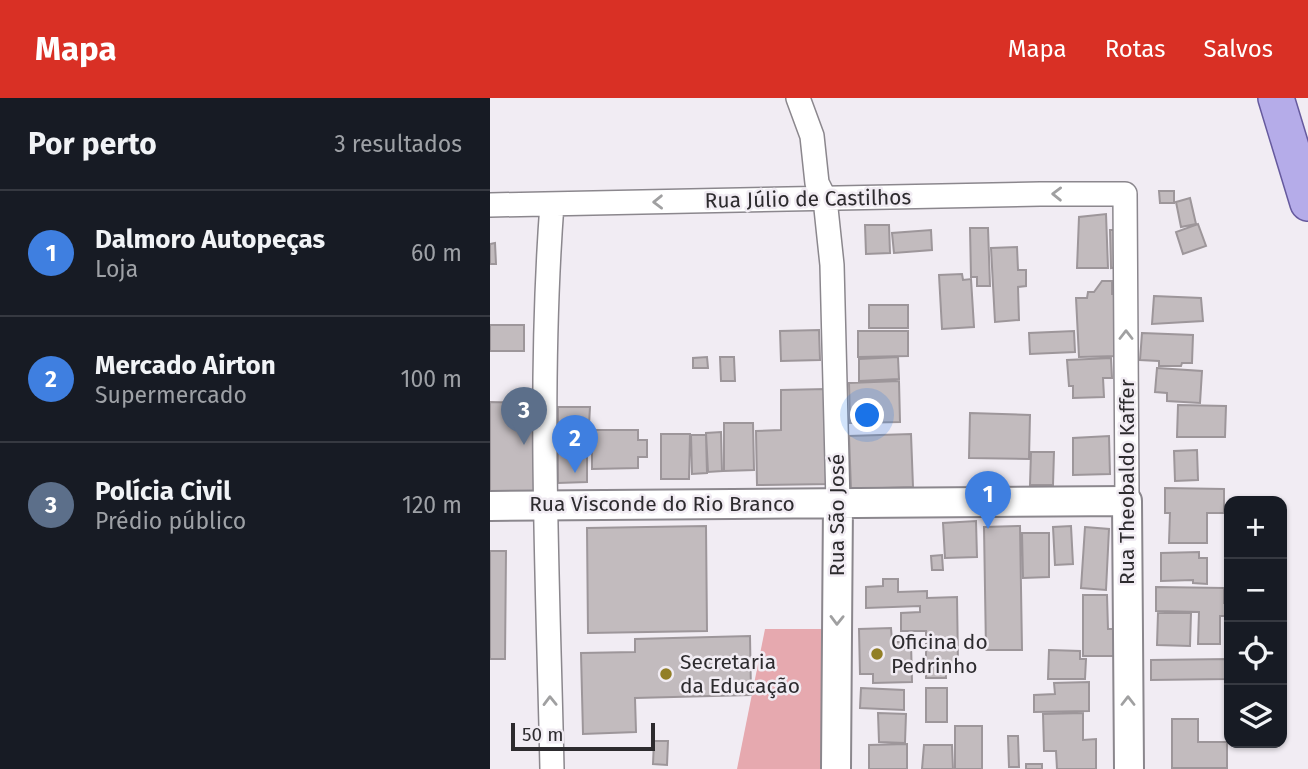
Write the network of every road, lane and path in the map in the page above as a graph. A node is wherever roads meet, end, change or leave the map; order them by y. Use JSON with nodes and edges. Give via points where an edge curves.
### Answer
{"nodes":[{"id":1,"x":798,"y":98,"type":"edge"},
{"id":2,"x":1276,"y":98,"type":"edge"},
{"id":3,"x":1125,"y":194,"type":"joint"},
{"id":4,"x":825,"y":199,"type":"junction"},
{"id":5,"x":1308,"y":203,"type":"edge"},
{"id":6,"x":552,"y":204,"type":"junction"},
{"id":7,"x":490,"y":205,"type":"edge"},
{"id":8,"x":1127,"y":501,"type":"junction"},
{"id":9,"x":838,"y":503,"type":"junction"},
{"id":10,"x":546,"y":505,"type":"junction"},
{"id":11,"x":490,"y":506,"type":"edge"},
{"id":12,"x":552,"y":769,"type":"edge"},
{"id":13,"x":836,"y":769,"type":"edge"},
{"id":14,"x":1129,"y":769,"type":"edge"}],
"edges":[{"from":1,"to":4,"type":"street","name":"Rua São José","via":[[812,136],[817,183]]},
{"from":2,"to":5,"type":"main road"},
{"from":3,"to":4,"type":"street","name":"Rua Júlio de Castilhos","one_way":true},
{"from":8,"to":3,"type":"street","name":"Rua Theobaldo Kaffer","one_way":true},
{"from":4,"to":6,"type":"street","name":"Rua Júlio de Castilhos","one_way":true},
{"from":4,"to":9,"type":"street","name":"Rua São José","via":[[832,265]]},
{"from":6,"to":7,"type":"street","name":"Rua Júlio de Castilhos"},
{"from":6,"to":10,"type":"street","via":[[547,279]]},
{"from":8,"to":9,"type":"street","name":"Rua Visconde do Rio Branco"},
{"from":14,"to":8,"type":"street","name":"Rua Theobaldo Kaffer","one_way":true},
{"from":9,"to":10,"type":"street","name":"Rua Visconde do Rio Branco"},
{"from":9,"to":13,"type":"street","name":"Rua São José","one_way":true},
{"from":10,"to":11,"type":"street","name":"Rua Visconde do Rio Branco"},
{"from":12,"to":10,"type":"street","one_way":true}]}
